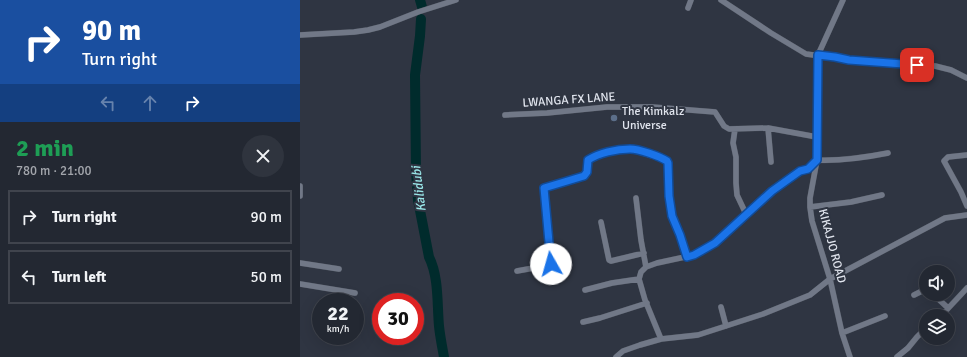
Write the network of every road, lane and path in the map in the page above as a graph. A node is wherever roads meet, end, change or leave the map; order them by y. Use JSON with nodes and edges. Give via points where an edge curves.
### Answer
{"nodes":[{"id":1,"x":456,"y":0,"type":"edge"},
{"id":2,"x":691,"y":0,"type":"edge"},
{"id":3,"x":721,"y":0,"type":"edge"},
{"id":4,"x":843,"y":0,"type":"edge"},
{"id":5,"x":688,"y":8,"type":"dead end"},
{"id":6,"x":300,"y":35,"type":"edge"},
{"id":7,"x":818,"y":55,"type":"junction"},
{"id":8,"x":967,"y":78,"type":"edge"},
{"id":9,"x":505,"y":115,"type":"dead end"},
{"id":10,"x":768,"y":128,"type":"junction"},
{"id":11,"x":735,"y":129,"type":"junction"},
{"id":12,"x":817,"y":137,"type":"junction"},
{"id":13,"x":888,"y":153,"type":"dead end"},
{"id":14,"x":967,"y":155,"type":"edge"},
{"id":15,"x":817,"y":160,"type":"junction"},
{"id":16,"x":771,"y":162,"type":"dead end"},
{"id":17,"x":300,"y":186,"type":"edge"},
{"id":18,"x":882,"y":194,"type":"dead end"},
{"id":19,"x":300,"y":196,"type":"edge"},
{"id":20,"x":636,"y":198,"type":"dead end"},
{"id":21,"x":967,"y":206,"type":"edge"},
{"id":22,"x":810,"y":207,"type":"junction"},
{"id":23,"x":746,"y":214,"type":"junction"},
{"id":24,"x":967,"y":215,"type":"edge"},
{"id":25,"x":601,"y":222,"type":"dead end"},
{"id":26,"x":644,"y":253,"type":"junction"},
{"id":27,"x":687,"y":257,"type":"junction"},
{"id":28,"x":300,"y":263,"type":"edge"},
{"id":29,"x":646,"y":267,"type":"junction"},
{"id":30,"x":339,"y":269,"type":"dead end"},
{"id":31,"x":517,"y":271,"type":"dead end"},
{"id":32,"x":639,"y":279,"type":"junction"},
{"id":33,"x":830,"y":279,"type":"junction"},
{"id":34,"x":300,"y":284,"type":"edge"},
{"id":35,"x":967,"y":288,"type":"edge"},
{"id":36,"x":585,"y":290,"type":"dead end"},
{"id":37,"x":919,"y":292,"type":"edge"},
{"id":38,"x":355,"y":293,"type":"dead end"},
{"id":39,"x":914,"y":295,"type":"dead end"},
{"id":40,"x":940,"y":301,"type":"edge"},
{"id":41,"x":646,"y":303,"type":"junction"},
{"id":42,"x":721,"y":307,"type":"dead end"},
{"id":43,"x":948,"y":308,"type":"joint"},
{"id":44,"x":885,"y":316,"type":"dead end"},
{"id":45,"x":583,"y":322,"type":"dead end"},
{"id":46,"x":726,"y":326,"type":"junction"},
{"id":47,"x":842,"y":333,"type":"junction"},
{"id":48,"x":919,"y":335,"type":"edge"},
{"id":49,"x":661,"y":339,"type":"junction"},
{"id":50,"x":616,"y":357,"type":"edge"},
{"id":51,"x":850,"y":357,"type":"edge"},
{"id":52,"x":897,"y":357,"type":"edge"}],
"edges":[{"from":1,"to":6,"type":"street","via":[[368,30]]},
{"from":2,"to":5,"type":"street"},
{"from":3,"to":7,"type":"street","via":[[788,44],[806,54]]},
{"from":4,"to":7,"type":"street","name":"KIKAJJO ROAD"},
{"from":7,"to":8,"type":"street","via":[[849,60],[935,66]]},
{"from":7,"to":12,"type":"street","name":"KIKAJJO ROAD"},
{"from":9,"to":11,"type":"street","name":"LWANGA FX LANE","via":[[606,107],[652,107],[715,112],[724,126]]},
{"from":10,"to":11,"type":"street"},
{"from":10,"to":12,"type":"street"},
{"from":10,"to":16,"type":"street"},
{"from":11,"to":23,"type":"street","via":[[733,143],[737,195]]},
{"from":12,"to":15,"type":"street","name":"KIKAJJO ROAD"},
{"from":13,"to":15,"type":"street","via":[[844,160]]},
{"from":14,"to":21,"type":"street","via":[[948,157],[944,161]]},
{"from":15,"to":22,"type":"street","name":"KIKAJJO ROAD"},
{"from":15,"to":23,"type":"street","via":[[808,169],[800,171],[772,191]]},
{"from":17,"to":19,"type":"street"},
{"from":18,"to":22,"type":"street","via":[[851,202]]},
{"from":20,"to":26,"type":"street"},
{"from":22,"to":33,"type":"street","name":"KIKAJJO ROAD"},
{"from":23,"to":27,"type":"street","via":[[715,243]]},
{"from":24,"to":33,"type":"street","via":[[945,218]]},
{"from":25,"to":26,"type":"street","via":[[609,260]]},
{"from":26,"to":29,"type":"street"},
{"from":27,"to":29,"type":"street"},
{"from":27,"to":31,"type":"street","via":[[672,216],[668,163],[663,159],[630,149],[599,154],[588,160],[584,176],[544,188],[551,264]]},
{"from":28,"to":30,"type":"street"},
{"from":29,"to":32,"type":"street"},
{"from":32,"to":36,"type":"street"},
{"from":32,"to":41,"type":"street"},
{"from":33,"to":46,"type":"street","via":[[810,294]]},
{"from":33,"to":47,"type":"street","name":"KIKAJJO ROAD"},
{"from":34,"to":38,"type":"street"},
{"from":35,"to":43,"type":"street"},
{"from":37,"to":39,"type":"street"},
{"from":40,"to":43,"type":"street"},
{"from":41,"to":45,"type":"street"},
{"from":41,"to":49,"type":"street"},
{"from":42,"to":46,"type":"street"},
{"from":44,"to":47,"type":"street"},
{"from":46,"to":49,"type":"street","via":[[698,336]]},
{"from":47,"to":51,"type":"street","name":"KIKAJJO ROAD"},
{"from":48,"to":52,"type":"street"},
{"from":49,"to":50,"type":"street","via":[[623,351]]}]}
